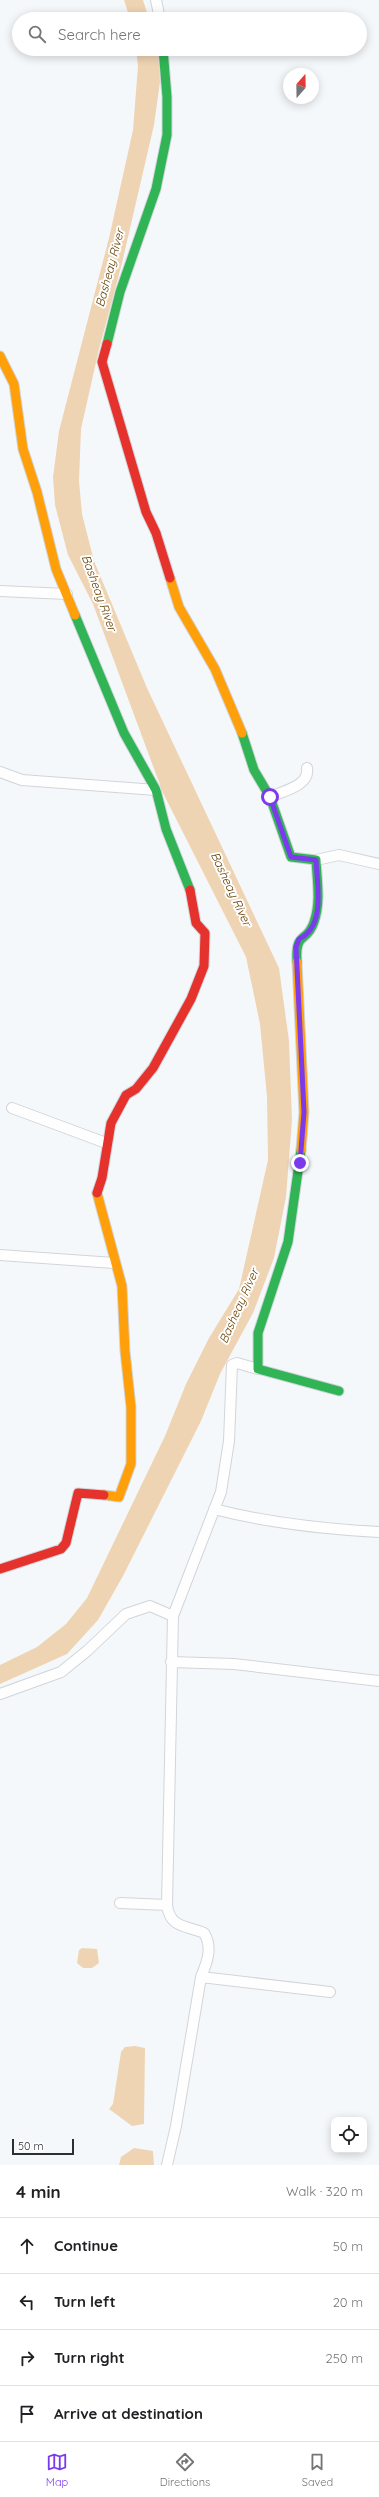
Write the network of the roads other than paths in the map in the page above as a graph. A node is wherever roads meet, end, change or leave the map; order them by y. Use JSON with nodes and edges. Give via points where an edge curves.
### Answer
{"nodes":[{"id":1,"x":156,"y":0,"type":"edge"},
{"id":2,"x":159,"y":12,"type":"edge"},
{"id":3,"x":164,"y":56,"type":"edge"},
{"id":4,"x":0,"y":356,"type":"edge"},
{"id":5,"x":0,"y":591,"type":"edge"},
{"id":6,"x":67,"y":594,"type":"junction"},
{"id":7,"x":307,"y":768,"type":"dead end"},
{"id":8,"x":0,"y":772,"type":"edge"},
{"id":9,"x":156,"y":790,"type":"junction"},
{"id":10,"x":270,"y":797,"type":"junction"},
{"id":11,"x":316,"y":860,"type":"junction"},
{"id":12,"x":379,"y":864,"type":"edge"},
{"id":13,"x":12,"y":1108,"type":"dead end"},
{"id":14,"x":106,"y":1143,"type":"junction"},
{"id":15,"x":0,"y":1255,"type":"edge"},
{"id":16,"x":114,"y":1263,"type":"junction"},
{"id":17,"x":258,"y":1369,"type":"junction"},
{"id":18,"x":340,"y":1391,"type":"dead end"},
{"id":19,"x":214,"y":1509,"type":"junction"},
{"id":20,"x":379,"y":1532,"type":"edge"},
{"id":21,"x":0,"y":1569,"type":"edge"},
{"id":22,"x":173,"y":1616,"type":"junction"},
{"id":23,"x":171,"y":1662,"type":"junction"},
{"id":24,"x":379,"y":1681,"type":"edge"},
{"id":25,"x":0,"y":1694,"type":"edge"},
{"id":26,"x":120,"y":1903,"type":"dead end"},
{"id":27,"x":167,"y":1905,"type":"junction"},
{"id":28,"x":201,"y":1977,"type":"junction"},
{"id":29,"x":330,"y":1992,"type":"dead end"},
{"id":30,"x":167,"y":2165,"type":"edge"}],
"edges":[{"from":1,"to":2,"type":"street"},
{"from":3,"to":10,"type":"street","via":[[167,135],[156,189],[120,292],[102,362],[146,512],[156,533],[179,607],[215,669],[235,713],[254,770]]},
{"from":4,"to":6,"type":"street","via":[[14,384],[23,449],[37,492],[56,569]]},
{"from":5,"to":6,"type":"street"},
{"from":6,"to":9,"type":"street","via":[[124,732]]},
{"from":7,"to":10,"type":"street","via":[[308,774],[303,782]]},
{"from":8,"to":9,"type":"street","via":[[22,780]]},
{"from":9,"to":14,"type":"street","via":[[166,828],[192,896],[196,923],[205,933],[204,966],[191,999],[153,1068],[136,1089],[126,1095],[112,1123]]},
{"from":10,"to":11,"type":"street","via":[[291,857]]},
{"from":11,"to":12,"type":"street","via":[[339,855]]},
{"from":11,"to":17,"type":"street","via":[[317,912],[312,930],[299,939],[296,947],[304,1112],[300,1163],[288,1242],[258,1333]]},
{"from":13,"to":14,"type":"street"},
{"from":14,"to":16,"type":"street","via":[[102,1178],[96,1190],[111,1240]]},
{"from":15,"to":16,"type":"street"},
{"from":16,"to":21,"type":"street","via":[[122,1286],[131,1407],[130,1464],[119,1497],[78,1493],[66,1543],[60,1549]]},
{"from":17,"to":18,"type":"street","via":[[300,1378]]},
{"from":17,"to":19,"type":"street","via":[[237,1363],[232,1365],[229,1441],[221,1492]]},
{"from":19,"to":20,"type":"street","via":[[253,1519],[340,1530]]},
{"from":19,"to":22,"type":"street"},
{"from":22,"to":23,"type":"street"},
{"from":22,"to":25,"type":"street","via":[[150,1606],[126,1614],[61,1672]]},
{"from":23,"to":24,"type":"street","via":[[234,1664]]},
{"from":23,"to":27,"type":"street","via":[[172,1729]]},
{"from":26,"to":27,"type":"street"},
{"from":27,"to":28,"type":"street","via":[[173,1922],[204,1933],[208,1939],[207,1963]]},
{"from":28,"to":29,"type":"street"},
{"from":28,"to":30,"type":"street"}]}
